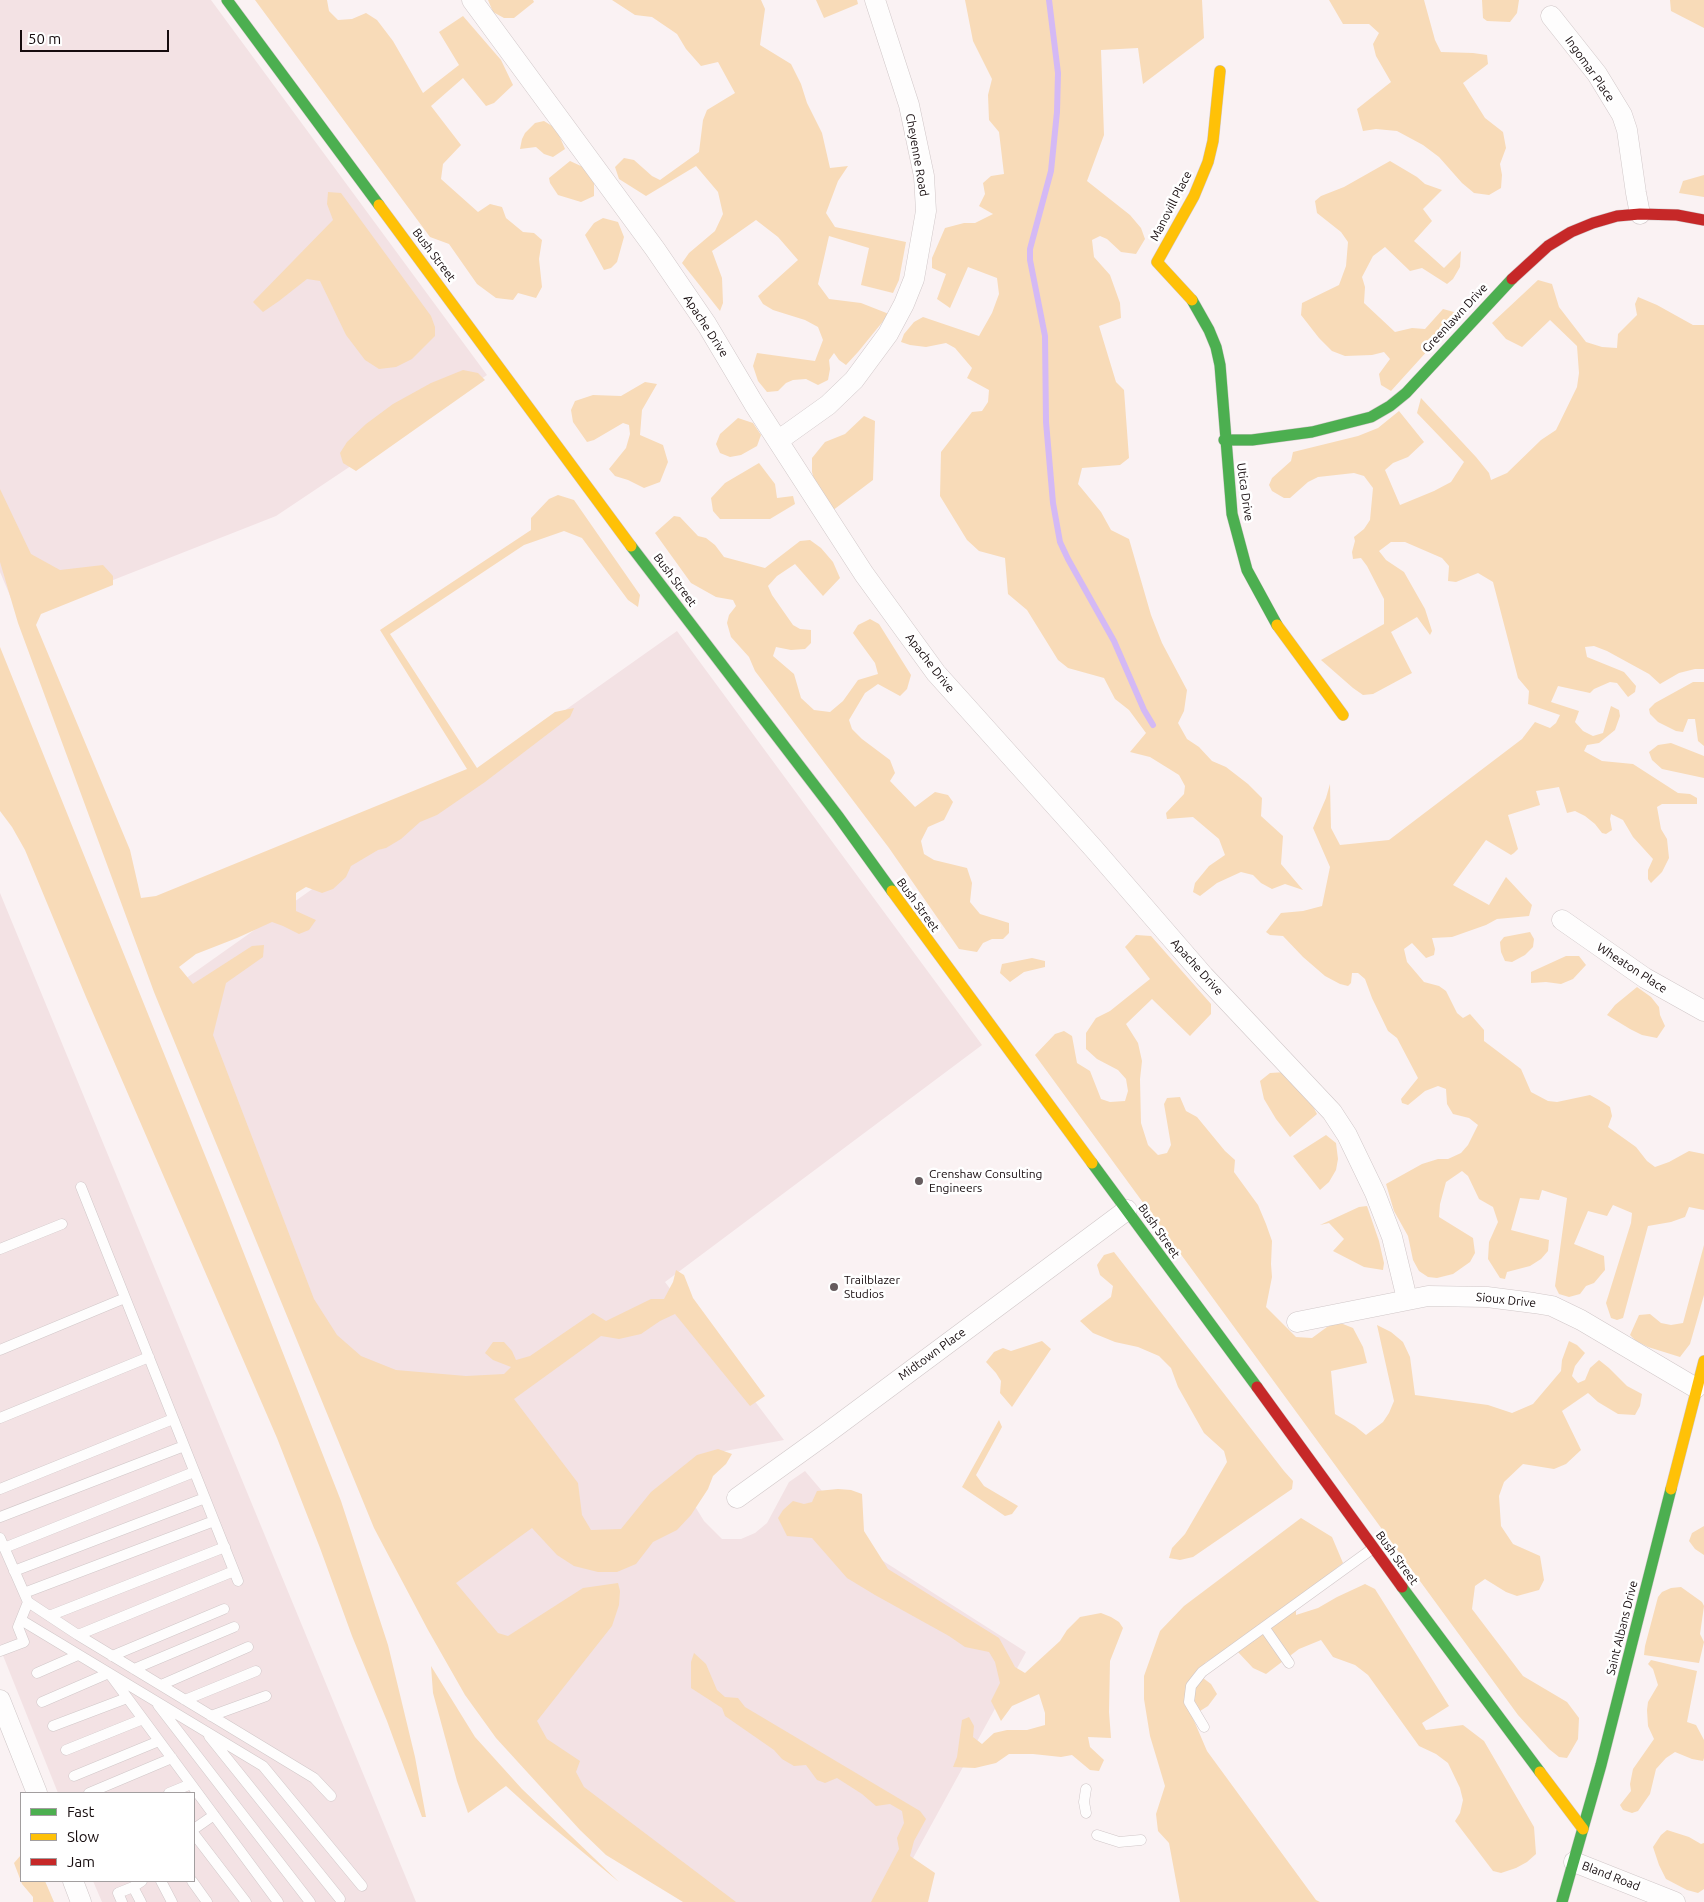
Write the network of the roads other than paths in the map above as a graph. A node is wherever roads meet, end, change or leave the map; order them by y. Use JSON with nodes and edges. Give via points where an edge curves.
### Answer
{"nodes":[{"id":1,"x":227,"y":0,"type":"edge"},
{"id":2,"x":472,"y":0,"type":"edge"},
{"id":3,"x":875,"y":0,"type":"edge"},
{"id":4,"x":1551,"y":16,"type":"dead end"},
{"id":5,"x":1220,"y":72,"type":"dead end"},
{"id":6,"x":1640,"y":214,"type":"junction"},
{"id":7,"x":1704,"y":220,"type":"edge"},
{"id":8,"x":1157,"y":262,"type":"joint"},
{"id":9,"x":779,"y":440,"type":"junction"},
{"id":10,"x":1224,"y":440,"type":"junction"},
{"id":11,"x":1343,"y":715,"type":"dead end"},
{"id":12,"x":1562,"y":920,"type":"dead end"},
{"id":13,"x":1704,"y":1011,"type":"edge"},
{"id":14,"x":81,"y":1187,"type":"dead end"},
{"id":15,"x":1127,"y":1210,"type":"junction"},
{"id":16,"x":62,"y":1224,"type":"dead end"},
{"id":17,"x":0,"y":1249,"type":"edge"},
{"id":18,"x":125,"y":1298,"type":"junction"},
{"id":19,"x":1407,"y":1299,"type":"junction"},
{"id":20,"x":1297,"y":1322,"type":"dead end"},
{"id":21,"x":0,"y":1350,"type":"edge"},
{"id":22,"x":149,"y":1357,"type":"junction"},
{"id":23,"x":1704,"y":1360,"type":"edge"},
{"id":24,"x":1696,"y":1388,"type":"junction"},
{"id":25,"x":0,"y":1418,"type":"edge"},
{"id":26,"x":173,"y":1419,"type":"junction"},
{"id":27,"x":184,"y":1446,"type":"junction"},
{"id":28,"x":194,"y":1472,"type":"junction"},
{"id":29,"x":0,"y":1489,"type":"edge"},
{"id":30,"x":205,"y":1498,"type":"junction"},
{"id":31,"x":737,"y":1498,"type":"dead end"},
{"id":32,"x":0,"y":1516,"type":"edge"},
{"id":33,"x":214,"y":1522,"type":"junction"},
{"id":34,"x":2,"y":1543,"type":"edge"},
{"id":35,"x":225,"y":1547,"type":"junction"},
{"id":36,"x":1373,"y":1548,"type":"junction"},
{"id":37,"x":14,"y":1571,"type":"junction"},
{"id":38,"x":26,"y":1597,"type":"junction"},
{"id":39,"x":224,"y":1609,"type":"dead end"},
{"id":40,"x":48,"y":1616,"type":"junction"},
{"id":41,"x":21,"y":1620,"type":"junction"},
{"id":42,"x":234,"y":1627,"type":"dead end"},
{"id":43,"x":1264,"y":1627,"type":"junction"},
{"id":44,"x":78,"y":1635,"type":"junction"},
{"id":45,"x":248,"y":1647,"type":"dead end"},
{"id":46,"x":0,"y":1651,"type":"edge"},
{"id":47,"x":78,"y":1655,"type":"junction"},
{"id":48,"x":112,"y":1656,"type":"junction"},
{"id":49,"x":1289,"y":1663,"type":"dead end"},
{"id":50,"x":134,"y":1669,"type":"junction"},
{"id":51,"x":256,"y":1671,"type":"dead end"},
{"id":52,"x":37,"y":1673,"type":"dead end"},
{"id":53,"x":109,"y":1673,"type":"junction"},
{"id":54,"x":161,"y":1685,"type":"junction"},
{"id":55,"x":266,"y":1696,"type":"dead end"},
{"id":56,"x":127,"y":1698,"type":"junction"},
{"id":57,"x":0,"y":1700,"type":"edge"},
{"id":58,"x":154,"y":1700,"type":"junction"},
{"id":59,"x":185,"y":1700,"type":"junction"},
{"id":60,"x":42,"y":1702,"type":"dead end"},
{"id":61,"x":211,"y":1716,"type":"junction"},
{"id":62,"x":143,"y":1719,"type":"junction"},
{"id":63,"x":53,"y":1726,"type":"dead end"},
{"id":64,"x":1204,"y":1727,"type":"dead end"},
{"id":65,"x":205,"y":1731,"type":"junction"},
{"id":66,"x":159,"y":1741,"type":"junction"},
{"id":67,"x":66,"y":1750,"type":"dead end"},
{"id":68,"x":172,"y":1758,"type":"junction"},
{"id":69,"x":74,"y":1776,"type":"dead end"},
{"id":70,"x":191,"y":1784,"type":"junction"},
{"id":71,"x":1086,"y":1789,"type":"dead end"},
{"id":72,"x":37,"y":1792,"type":"edge"},
{"id":73,"x":91,"y":1792,"type":"edge"},
{"id":74,"x":171,"y":1792,"type":"edge"},
{"id":75,"x":331,"y":1796,"type":"dead end"},
{"id":76,"x":1086,"y":1813,"type":"dead end"},
{"id":77,"x":214,"y":1815,"type":"junction"},
{"id":78,"x":195,"y":1828,"type":"edge"},
{"id":79,"x":1583,"y":1829,"type":"junction"},
{"id":80,"x":195,"y":1835,"type":"edge"},
{"id":81,"x":1097,"y":1835,"type":"dead end"},
{"id":82,"x":1141,"y":1840,"type":"dead end"},
{"id":83,"x":1574,"y":1862,"type":"junction"},
{"id":84,"x":73,"y":1882,"type":"edge"},
{"id":85,"x":140,"y":1882,"type":"edge"},
{"id":86,"x":162,"y":1882,"type":"edge"},
{"id":87,"x":193,"y":1882,"type":"edge"},
{"id":88,"x":362,"y":1886,"type":"dead end"},
{"id":89,"x":133,"y":1887,"type":"junction"},
{"id":90,"x":340,"y":1899,"type":"dead end"},
{"id":91,"x":81,"y":1902,"type":"edge"},
{"id":92,"x":122,"y":1902,"type":"edge"},
{"id":93,"x":141,"y":1902,"type":"edge"},
{"id":94,"x":172,"y":1902,"type":"edge"},
{"id":95,"x":207,"y":1902,"type":"edge"},
{"id":96,"x":246,"y":1902,"type":"edge"},
{"id":97,"x":278,"y":1902,"type":"edge"},
{"id":98,"x":310,"y":1902,"type":"edge"},
{"id":99,"x":1562,"y":1902,"type":"edge"},
{"id":100,"x":1675,"y":1902,"type":"edge"}],
"edges":[{"from":1,"to":15,"type":"street","name":"Bush Street","via":[[630,544],[838,816]]},
{"from":2,"to":9,"type":"street","name":"Apache Drive","via":[[655,249]]},
{"from":3,"to":9,"type":"street","name":"Cheyenne Road","via":[[909,105],[924,176],[926,211],[914,279],[888,334],[854,380],[828,405]]},
{"from":4,"to":6,"type":"street","name":"Ingomar Place","via":[[1597,74],[1622,115],[1628,130]]},
{"from":5,"to":8,"type":"street","name":"Manovill Place","via":[[1208,162],[1190,203]]},
{"from":6,"to":7,"type":"street","name":"Greenlawn Drive"},
{"from":6,"to":10,"type":"street","name":"Greenlawn Drive","via":[[1593,223],[1548,246],[1506,284],[1406,393],[1371,417],[1312,432],[1252,440]]},
{"from":8,"to":10,"type":"street","name":"Utica Drive","via":[[1190,298],[1216,347]]},
{"from":9,"to":19,"type":"street","name":"Apache Drive","via":[[872,587],[936,673],[1204,976],[1332,1112],[1347,1135],[1382,1211],[1392,1237]]},
{"from":10,"to":11,"type":"street","name":"Utica Drive","via":[[1232,514],[1247,570],[1290,645]]},
{"from":12,"to":13,"type":"street","name":"Wheaton Place","via":[[1645,978]]},
{"from":14,"to":18,"type":"lane"},
{"from":15,"to":31,"type":"street","name":"Midtown Place"},
{"from":15,"to":36,"type":"street","name":"Bush Street"},
{"from":16,"to":17,"type":"lane"},
{"from":18,"to":21,"type":"lane"},
{"from":18,"to":22,"type":"lane"},
{"from":19,"to":20,"type":"street","name":"Sioux Drive"},
{"from":19,"to":24,"type":"street","name":"Sioux Drive","via":[[1453,1295],[1552,1306]]},
{"from":22,"to":25,"type":"lane"},
{"from":22,"to":26,"type":"lane"},
{"from":23,"to":24,"type":"street","name":"Saint Albans Drive"},
{"from":24,"to":79,"type":"street","name":"Saint Albans Drive"},
{"from":26,"to":27,"type":"lane"},
{"from":26,"to":29,"type":"lane"},
{"from":27,"to":28,"type":"lane"},
{"from":27,"to":32,"type":"lane"},
{"from":28,"to":30,"type":"lane"},
{"from":28,"to":34,"type":"lane"},
{"from":30,"to":33,"type":"lane"},
{"from":30,"to":37,"type":"lane"},
{"from":33,"to":35,"type":"lane"},
{"from":33,"to":38,"type":"lane"},
{"from":34,"to":37,"type":"lane"},
{"from":35,"to":40,"type":"lane"},
{"from":35,"to":44,"type":"lane","via":[[236,1576]]},
{"from":36,"to":43,"type":"lane"},
{"from":36,"to":79,"type":"street","name":"Bush Street"},
{"from":37,"to":38,"type":"lane"},
{"from":38,"to":40,"type":"lane"},
{"from":38,"to":41,"type":"lane"},
{"from":39,"to":48,"type":"lane"},
{"from":40,"to":44,"type":"lane"},
{"from":41,"to":46,"type":"lane","via":[[18,1627],[24,1642]]},
{"from":41,"to":47,"type":"lane"},
{"from":42,"to":50,"type":"lane"},
{"from":43,"to":49,"type":"lane"},
{"from":43,"to":64,"type":"lane","via":[[1202,1672],[1192,1686],[1189,1702]]},
{"from":44,"to":48,"type":"lane"},
{"from":45,"to":54,"type":"lane"},
{"from":47,"to":52,"type":"lane"},
{"from":47,"to":53,"type":"lane"},
{"from":48,"to":50,"type":"lane"},
{"from":50,"to":54,"type":"lane"},
{"from":51,"to":59,"type":"lane"},
{"from":53,"to":56,"type":"lane"},
{"from":53,"to":58,"type":"lane"},
{"from":53,"to":60,"type":"lane"},
{"from":54,"to":59,"type":"lane"},
{"from":55,"to":61,"type":"lane"},
{"from":56,"to":62,"type":"lane"},
{"from":56,"to":63,"type":"lane"},
{"from":57,"to":72,"type":"street"},
{"from":58,"to":65,"type":"lane"},
{"from":58,"to":98,"type":"lane"},
{"from":59,"to":61,"type":"lane"},
{"from":61,"to":75,"type":"lane","via":[[314,1778]]},
{"from":62,"to":66,"type":"lane"},
{"from":62,"to":67,"type":"lane"},
{"from":65,"to":88,"type":"lane","via":[[263,1766]]},
{"from":65,"to":90,"type":"lane"},
{"from":66,"to":68,"type":"lane"},
{"from":66,"to":69,"type":"lane"},
{"from":68,"to":70,"type":"lane"},
{"from":68,"to":73,"type":"lane"},
{"from":70,"to":74,"type":"lane"},
{"from":70,"to":77,"type":"lane"},
{"from":71,"to":76,"type":"lane"},
{"from":77,"to":78,"type":"lane"},
{"from":77,"to":97,"type":"lane"},
{"from":79,"to":83,"type":"street","name":"Saint Albans Drive"},
{"from":80,"to":96,"type":"lane"},
{"from":81,"to":82,"type":"lane","via":[[1119,1842]]},
{"from":83,"to":99,"type":"street","name":"Saint Albans Drive"},
{"from":83,"to":100,"type":"street","name":"Bland Road"},
{"from":84,"to":91,"type":"street"},
{"from":85,"to":89,"type":"lane"},
{"from":86,"to":94,"type":"lane"},
{"from":87,"to":95,"type":"lane"},
{"from":89,"to":92,"type":"lane","via":[[118,1893]]},
{"from":89,"to":93,"type":"lane"}]}
